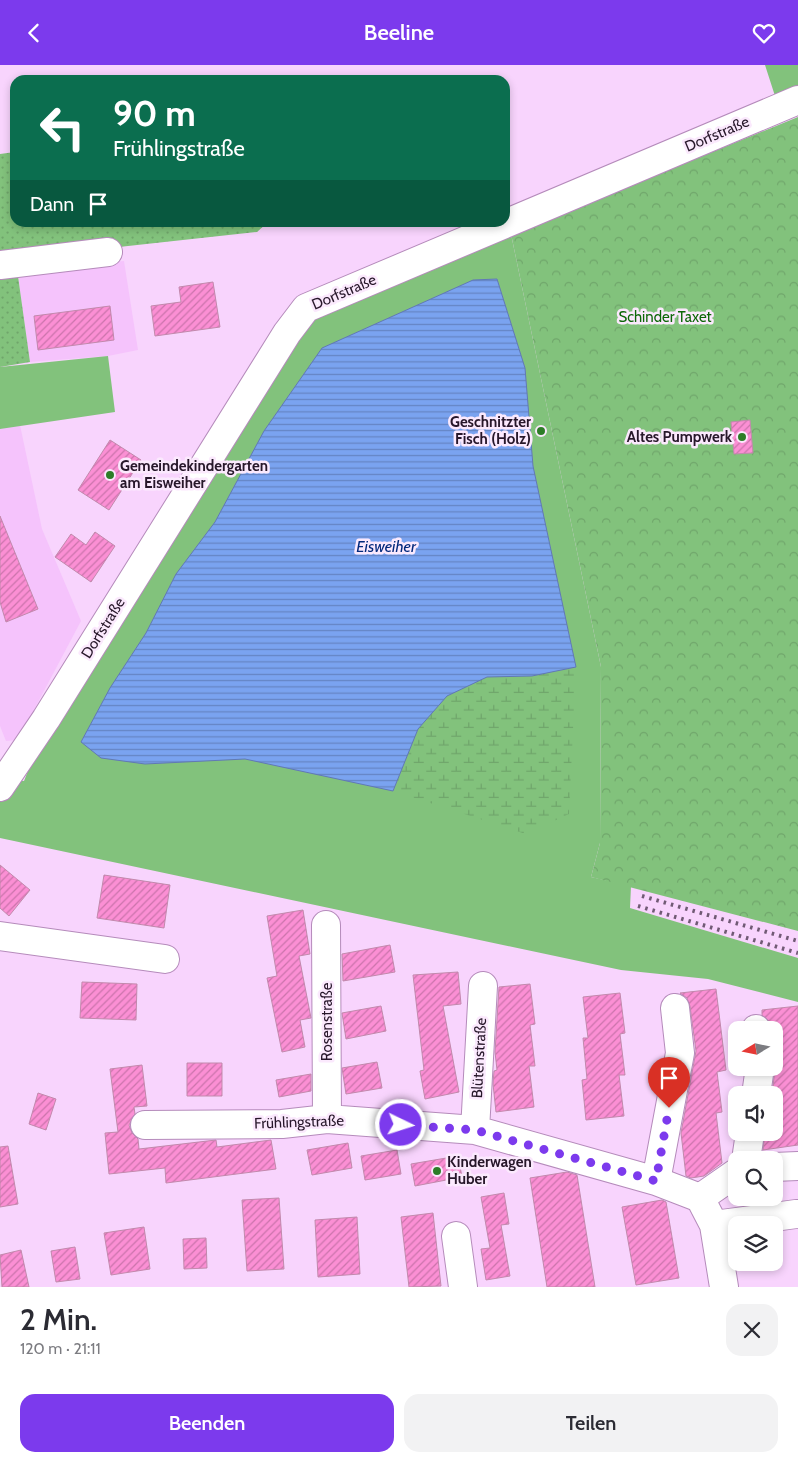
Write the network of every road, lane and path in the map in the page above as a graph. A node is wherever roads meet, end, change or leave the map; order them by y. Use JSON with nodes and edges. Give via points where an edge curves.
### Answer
{"nodes":[{"id":1,"x":798,"y":100,"type":"edge"},
{"id":2,"x":510,"y":222,"type":"edge"},
{"id":3,"x":498,"y":227,"type":"edge"},
{"id":4,"x":108,"y":252,"type":"dead end"},
{"id":5,"x":0,"y":265,"type":"edge"},
{"id":6,"x":4,"y":768,"type":"edge"},
{"id":7,"x":326,"y":925,"type":"dead end"},
{"id":8,"x":0,"y":935,"type":"edge"},
{"id":9,"x":165,"y":959,"type":"dead end"},
{"id":10,"x":483,"y":986,"type":"dead end"},
{"id":11,"x":675,"y":1008,"type":"dead end"},
{"id":12,"x":327,"y":1119,"type":"junction"},
{"id":13,"x":145,"y":1125,"type":"dead end"},
{"id":14,"x":475,"y":1130,"type":"junction"},
{"id":15,"x":798,"y":1166,"type":"edge"},
{"id":16,"x":783,"y":1167,"type":"edge"},
{"id":17,"x":728,"y":1179,"type":"edge"},
{"id":18,"x":656,"y":1181,"type":"junction"},
{"id":19,"x":700,"y":1198,"type":"junction"},
{"id":20,"x":796,"y":1215,"type":"dead end"},
{"id":21,"x":714,"y":1225,"type":"junction"},
{"id":22,"x":456,"y":1236,"type":"dead end"},
{"id":23,"x":463,"y":1287,"type":"edge"},
{"id":24,"x":724,"y":1287,"type":"edge"}],
"edges":[{"from":1,"to":2,"type":"street","name":"Dorfstraße"},
{"from":3,"to":6,"type":"street","name":"Dorfstraße","via":[[306,308],[287,333],[46,719]]},
{"from":4,"to":5,"type":"street"},
{"from":7,"to":12,"type":"street","name":"Rosenstraße"},
{"from":8,"to":9,"type":"street"},
{"from":10,"to":14,"type":"street","name":"Blütenstraße"},
{"from":11,"to":18,"type":"street","via":[[680,1053]]},
{"from":12,"to":13,"type":"street","name":"Frühlingstraße","via":[[282,1123]]},
{"from":12,"to":14,"type":"street","name":"Frühlingstraße"},
{"from":14,"to":18,"type":"street","name":"Frühlingstraße"},
{"from":15,"to":16,"type":"street"},
{"from":17,"to":19,"type":"street"},
{"from":18,"to":19,"type":"street","name":"Frühlingstraße"},
{"from":19,"to":21,"type":"street"},
{"from":20,"to":21,"type":"street"},
{"from":21,"to":24,"type":"street"},
{"from":22,"to":23,"type":"street"}]}
